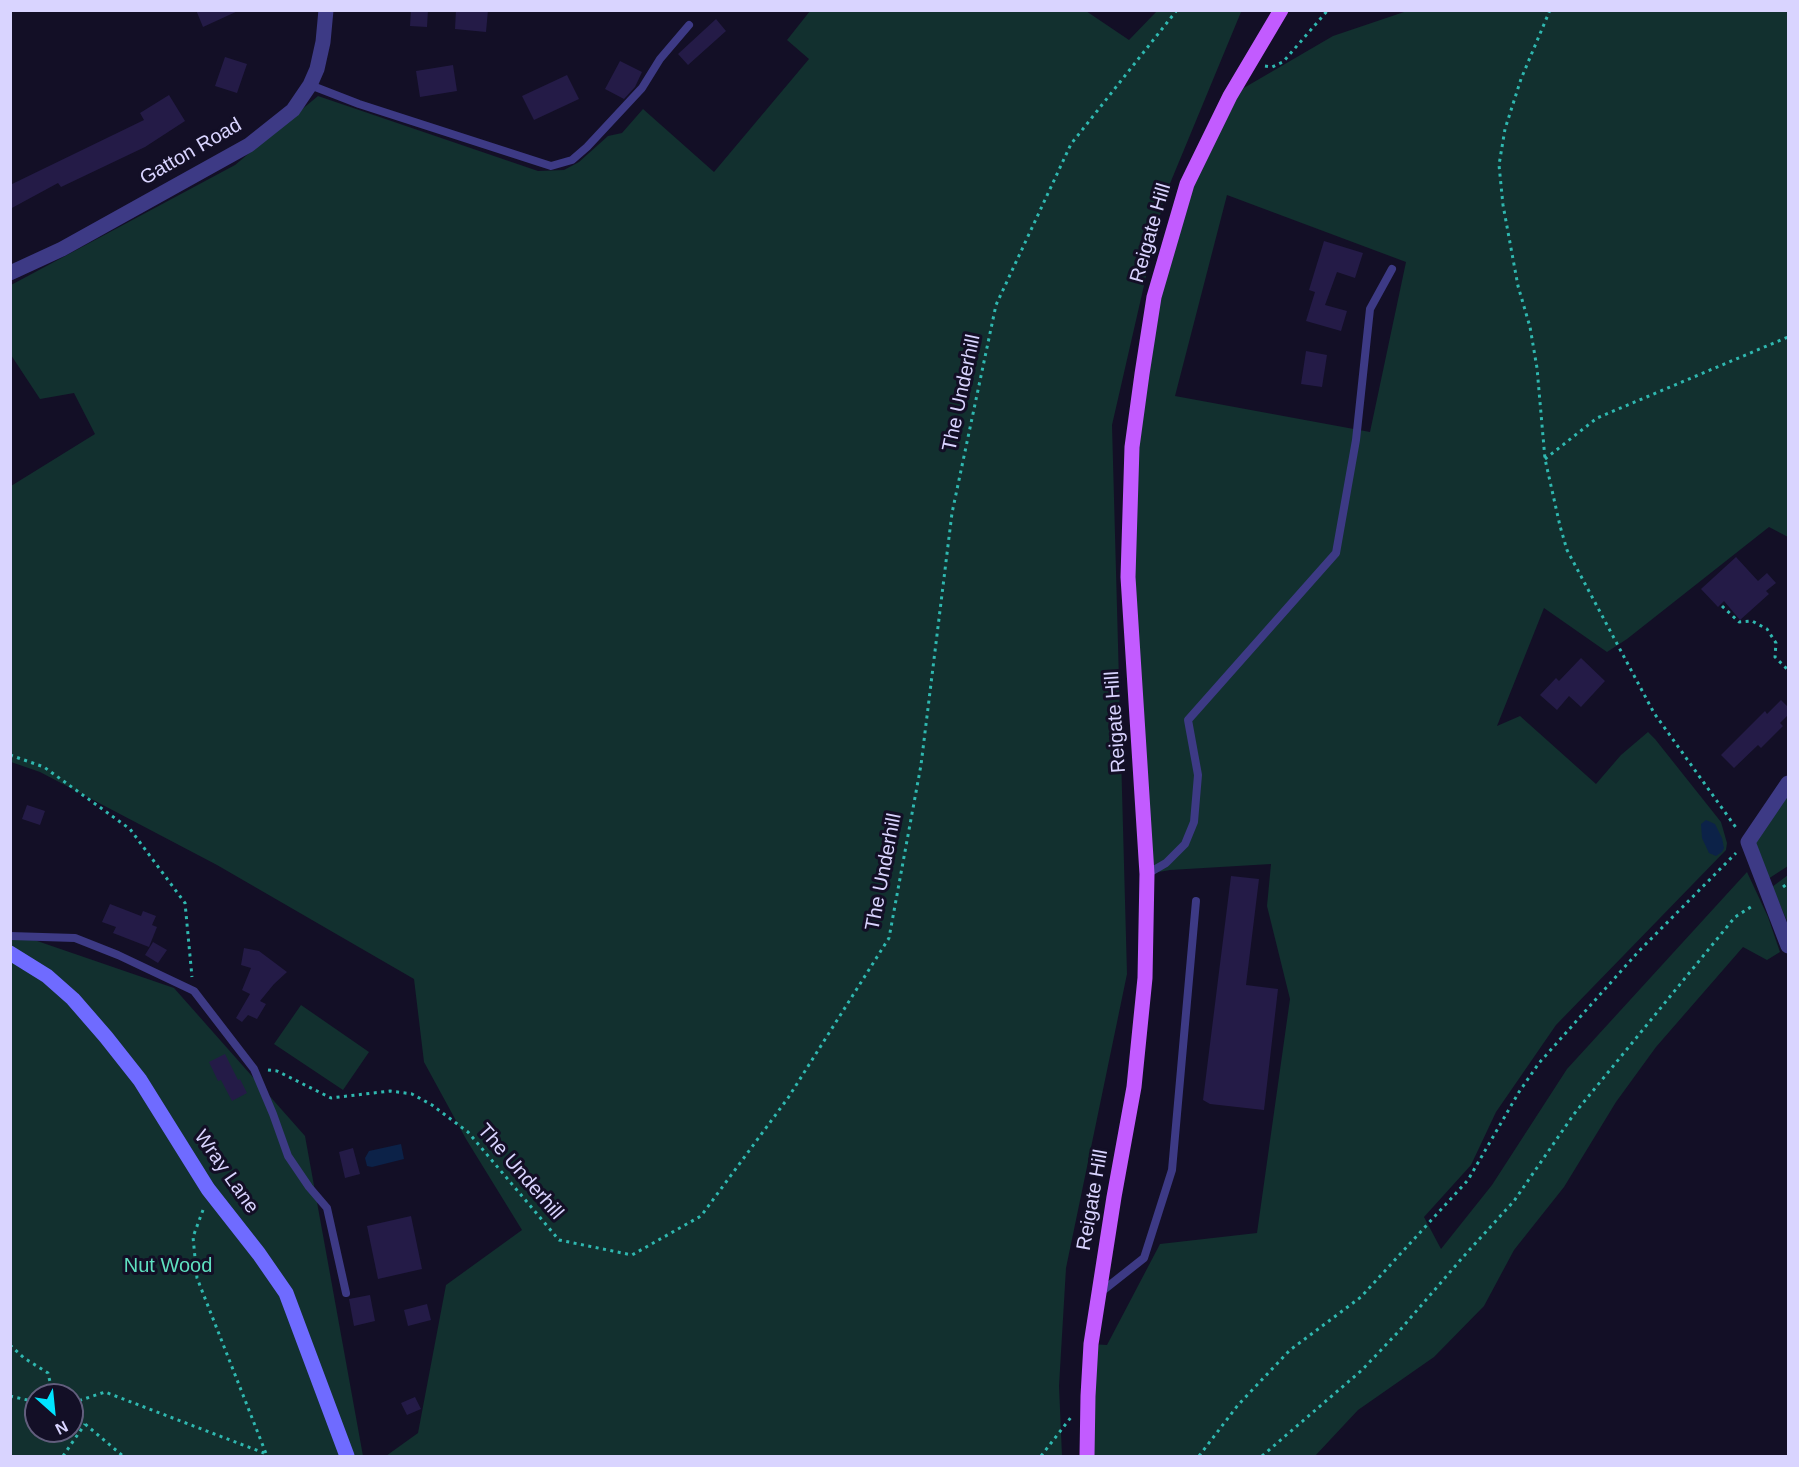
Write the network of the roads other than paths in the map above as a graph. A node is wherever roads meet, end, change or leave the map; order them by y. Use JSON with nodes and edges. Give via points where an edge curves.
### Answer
{"nodes":[{"id":1,"x":326,"y":10,"type":"edge"},
{"id":2,"x":1281,"y":10,"type":"edge"},
{"id":3,"x":689,"y":25,"type":"dead end"},
{"id":4,"x":310,"y":86,"type":"junction"},
{"id":5,"x":1392,"y":269,"type":"dead end"},
{"id":6,"x":10,"y":273,"type":"edge"},
{"id":7,"x":1788,"y":783,"type":"edge"},
{"id":8,"x":1147,"y":874,"type":"junction"},
{"id":9,"x":1196,"y":901,"type":"dead end"},
{"id":10,"x":10,"y":936,"type":"edge"},
{"id":11,"x":1788,"y":946,"type":"edge"},
{"id":12,"x":10,"y":953,"type":"edge"},
{"id":13,"x":346,"y":1293,"type":"dead end"},
{"id":14,"x":1100,"y":1293,"type":"junction"},
{"id":15,"x":347,"y":1456,"type":"edge"},
{"id":16,"x":1087,"y":1456,"type":"edge"}],
"edges":[{"from":1,"to":4,"type":"street","name":"Gatton Road","via":[[323,42]]},
{"from":2,"to":8,"type":"main road","name":"Reigate Hill","via":[[1230,96],[1187,184],[1154,297],[1134,436],[1128,577]]},
{"from":3,"to":4,"type":"lane","via":[[642,88],[587,147],[572,160],[551,166]]},
{"from":4,"to":6,"type":"street","name":"Gatton Road","via":[[293,110],[249,145],[62,249]]},
{"from":5,"to":8,"type":"lane","via":[[1370,309],[1356,440],[1336,553],[1188,720],[1198,775],[1194,822],[1185,844],[1166,863]]},
{"from":7,"to":11,"type":"street","via":[[1748,842]]},
{"from":8,"to":14,"type":"main road","name":"Reigate Hill","via":[[1145,978],[1134,1087]]},
{"from":9,"to":14,"type":"lane","via":[[1172,1170],[1144,1258]]},
{"from":10,"to":13,"type":"lane","via":[[75,938],[194,991],[254,1069],[288,1156],[327,1208]]},
{"from":12,"to":15,"type":"street","name":"Wray Lane","via":[[65,991],[106,1037],[140,1080],[208,1189],[286,1293]]},
{"from":14,"to":16,"type":"main road","name":"Reigate Hill","via":[[1091,1344]]}]}
